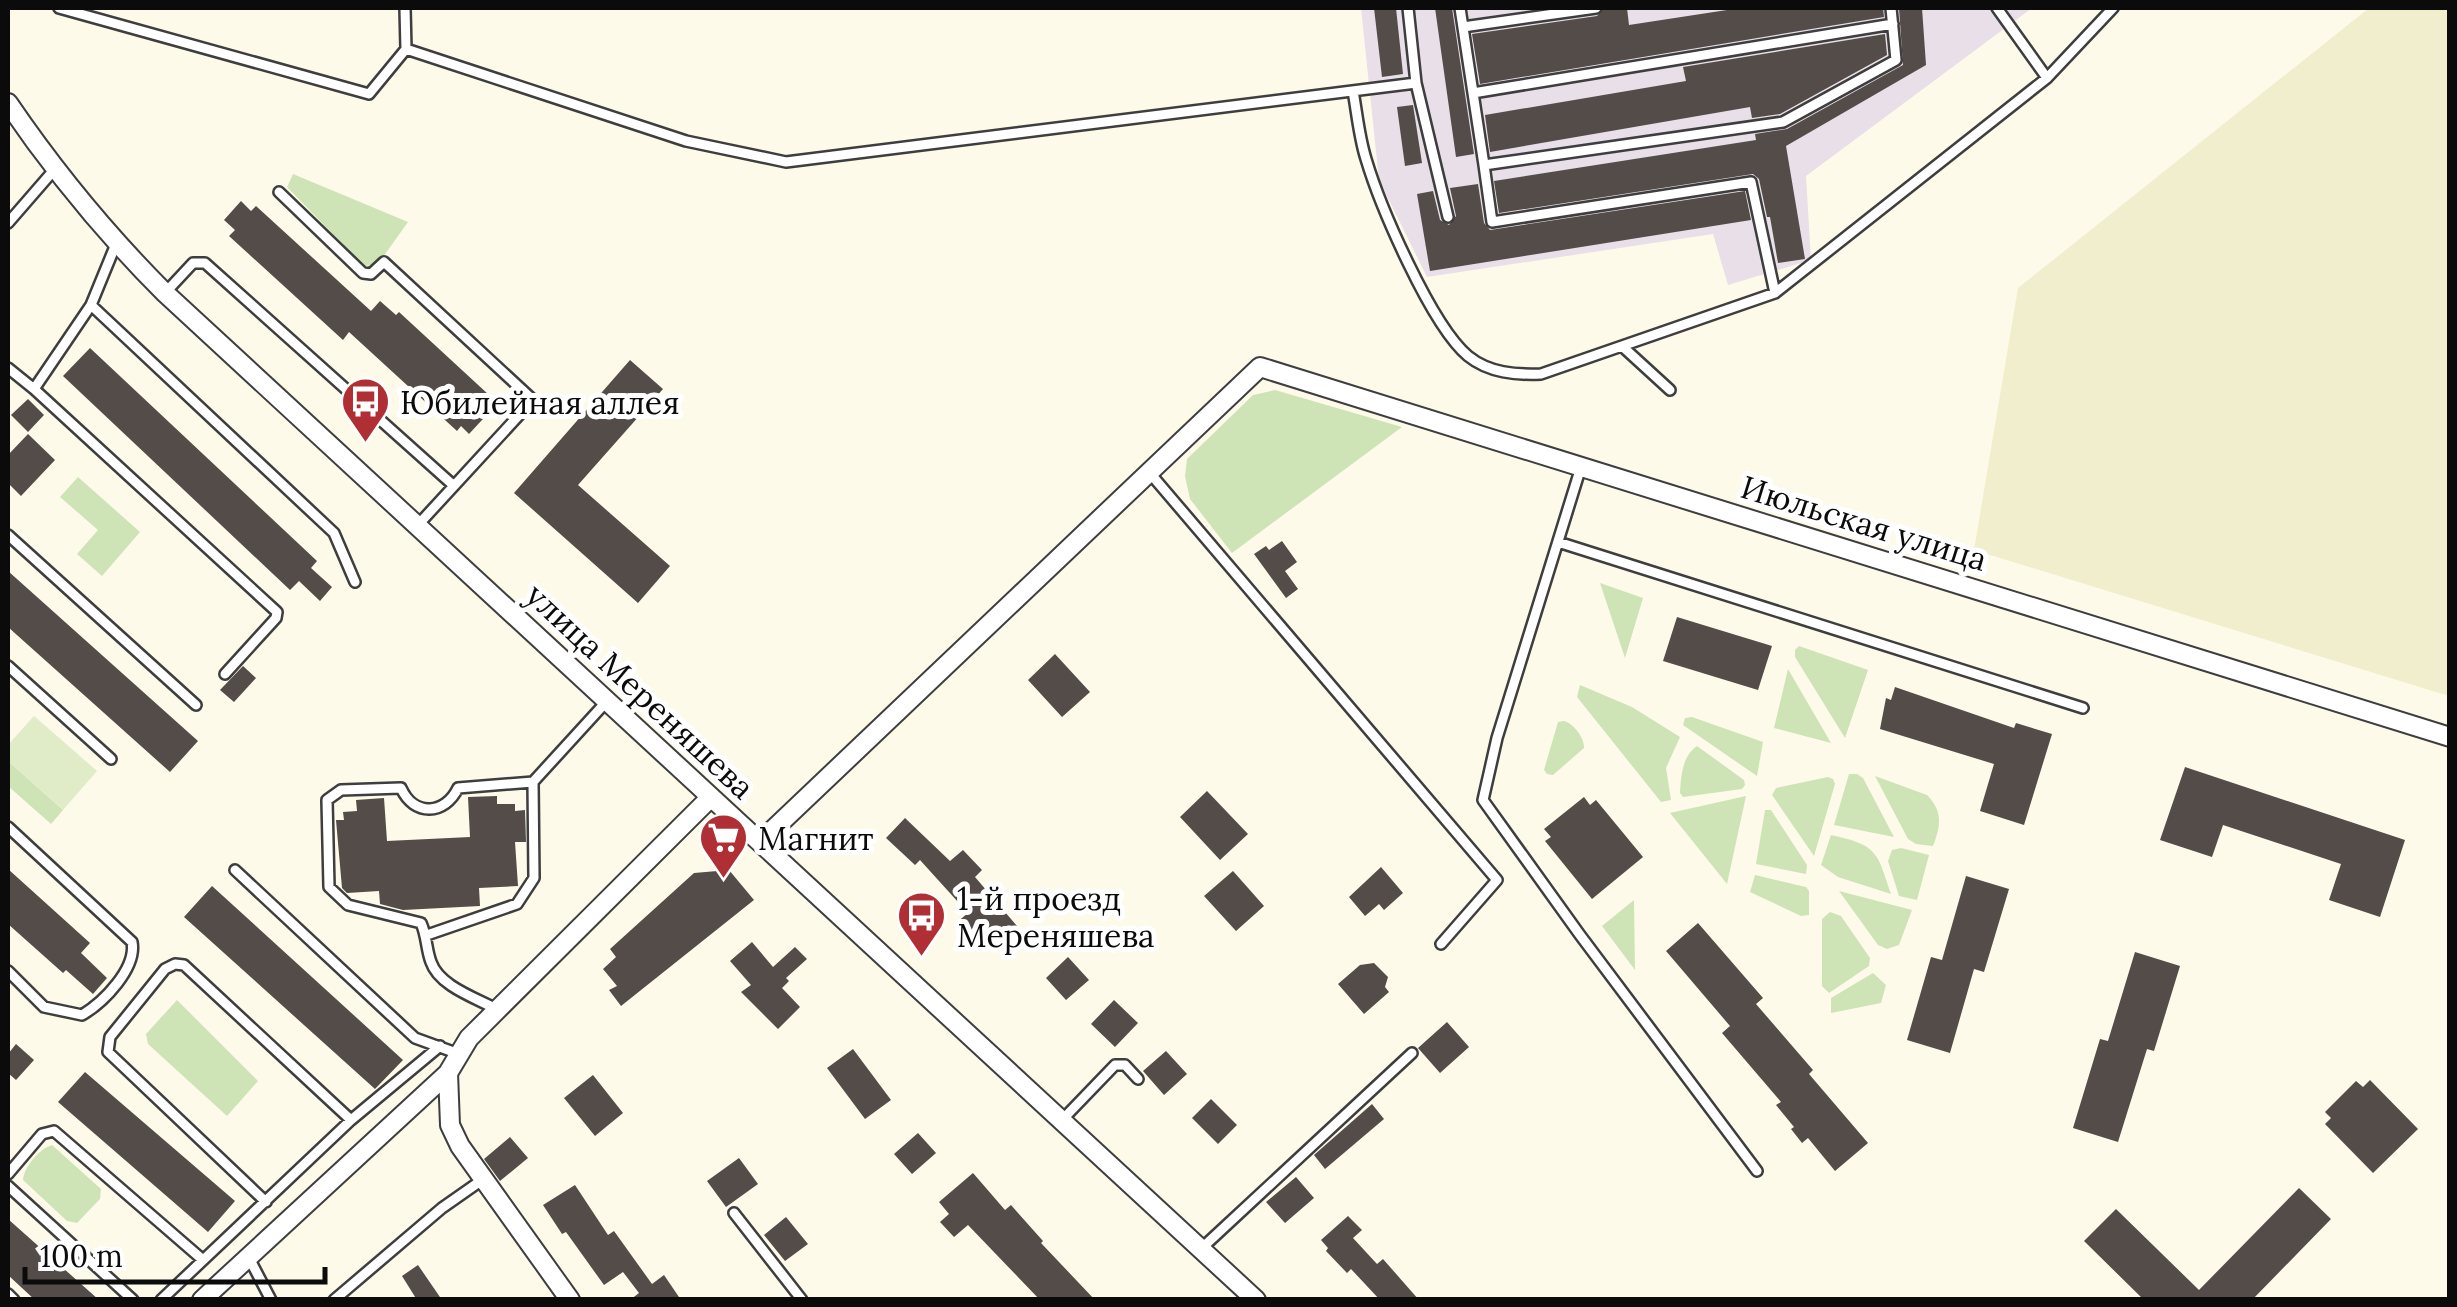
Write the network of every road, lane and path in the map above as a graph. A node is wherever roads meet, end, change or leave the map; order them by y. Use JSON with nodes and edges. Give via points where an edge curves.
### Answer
{"nodes":[{"id":1,"x":59,"y":8,"type":"edge"},
{"id":2,"x":105,"y":8,"type":"edge"},
{"id":3,"x":405,"y":8,"type":"edge"},
{"id":4,"x":1408,"y":8,"type":"edge"},
{"id":5,"x":1460,"y":8,"type":"edge"},
{"id":6,"x":1596,"y":8,"type":"edge"},
{"id":7,"x":1891,"y":8,"type":"edge"},
{"id":8,"x":1997,"y":8,"type":"edge"},
{"id":9,"x":2114,"y":8,"type":"edge"},
{"id":10,"x":103,"y":20,"type":"junction"},
{"id":11,"x":1892,"y":24,"type":"junction"},
{"id":12,"x":1463,"y":27,"type":"junction"},
{"id":13,"x":406,"y":48,"type":"junction"},
{"id":14,"x":2046,"y":78,"type":"junction"},
{"id":15,"x":1416,"y":82,"type":"junction"},
{"id":16,"x":1353,"y":90,"type":"junction"},
{"id":17,"x":1473,"y":93,"type":"junction"},
{"id":18,"x":8,"y":103,"type":"edge"},
{"id":19,"x":1484,"y":166,"type":"junction"},
{"id":20,"x":54,"y":170,"type":"junction"},
{"id":21,"x":279,"y":192,"type":"dead end"},
{"id":22,"x":1448,"y":217,"type":"dead end"},
{"id":23,"x":8,"y":223,"type":"edge"},
{"id":24,"x":116,"y":244,"type":"junction"},
{"id":25,"x":165,"y":293,"type":"junction"},
{"id":26,"x":1775,"y":293,"type":"junction"},
{"id":27,"x":91,"y":305,"type":"junction"},
{"id":28,"x":1623,"y":346,"type":"junction"},
{"id":29,"x":8,"y":368,"type":"edge"},
{"id":30,"x":34,"y":389,"type":"junction"},
{"id":31,"x":1670,"y":390,"type":"dead end"},
{"id":32,"x":1581,"y":467,"type":"junction"},
{"id":33,"x":1149,"y":472,"type":"junction"},
{"id":34,"x":452,"y":485,"type":"junction"},
{"id":35,"x":417,"y":526,"type":"junction"},
{"id":36,"x":8,"y":535,"type":"edge"},
{"id":37,"x":1558,"y":542,"type":"junction"},
{"id":38,"x":355,"y":582,"type":"dead end"},
{"id":39,"x":8,"y":666,"type":"edge"},
{"id":40,"x":225,"y":674,"type":"dead end"},
{"id":41,"x":607,"y":701,"type":"junction"},
{"id":42,"x":196,"y":705,"type":"dead end"},
{"id":43,"x":2083,"y":708,"type":"dead end"},
{"id":44,"x":2450,"y":737,"type":"edge"},
{"id":45,"x":111,"y":759,"type":"dead end"},
{"id":46,"x":533,"y":782,"type":"junction"},
{"id":47,"x":711,"y":797,"type":"junction"},
{"id":48,"x":8,"y":827,"type":"edge"},
{"id":49,"x":760,"y":842,"type":"junction"},
{"id":50,"x":235,"y":870,"type":"dead end"},
{"id":51,"x":427,"y":936,"type":"junction"},
{"id":52,"x":1440,"y":944,"type":"dead end"},
{"id":53,"x":8,"y":971,"type":"edge"},
{"id":54,"x":496,"y":1010,"type":"junction"},
{"id":55,"x":440,"y":1046,"type":"junction"},
{"id":56,"x":1412,"y":1053,"type":"dead end"},
{"id":57,"x":459,"y":1054,"type":"junction"},
{"id":58,"x":448,"y":1073,"type":"junction"},
{"id":59,"x":1138,"y":1080,"type":"dead end"},
{"id":60,"x":1063,"y":1119,"type":"junction"},
{"id":61,"x":351,"y":1120,"type":"junction"},
{"id":62,"x":1758,"y":1171,"type":"dead end"},
{"id":63,"x":8,"y":1174,"type":"edge"},
{"id":64,"x":482,"y":1180,"type":"junction"},
{"id":65,"x":8,"y":1186,"type":"edge"},
{"id":66,"x":266,"y":1202,"type":"junction"},
{"id":67,"x":734,"y":1213,"type":"dead end"},
{"id":68,"x":1203,"y":1247,"type":"junction"},
{"id":69,"x":248,"y":1255,"type":"junction"},
{"id":70,"x":203,"y":1260,"type":"junction"},
{"id":71,"x":8,"y":1294,"type":"edge"},
{"id":72,"x":14,"y":1300,"type":"edge"},
{"id":73,"x":134,"y":1300,"type":"edge"},
{"id":74,"x":161,"y":1300,"type":"edge"},
{"id":75,"x":202,"y":1300,"type":"edge"},
{"id":76,"x":271,"y":1300,"type":"edge"},
{"id":77,"x":334,"y":1300,"type":"edge"},
{"id":78,"x":570,"y":1300,"type":"edge"},
{"id":79,"x":802,"y":1300,"type":"edge"},
{"id":80,"x":1256,"y":1300,"type":"edge"}],
"edges":[{"from":1,"to":10,"type":"lane"},
{"from":2,"to":10,"type":"lane"},
{"from":3,"to":13,"type":"lane"},
{"from":4,"to":15,"type":"lane"},
{"from":5,"to":12,"type":"lane"},
{"from":6,"to":12,"type":"lane"},
{"from":7,"to":11,"type":"lane"},
{"from":8,"to":14,"type":"lane"},
{"from":9,"to":14,"type":"lane"},
{"from":10,"to":13,"type":"lane","via":[[369,94]]},
{"from":11,"to":17,"type":"lane"},
{"from":11,"to":19,"type":"lane","via":[[1896,60],[1783,122]]},
{"from":12,"to":17,"type":"lane"},
{"from":13,"to":16,"type":"lane","via":[[686,141],[786,162]]},
{"from":14,"to":26,"type":"lane"},
{"from":15,"to":16,"type":"lane"},
{"from":15,"to":22,"type":"lane"},
{"from":16,"to":28,"type":"lane","via":[[1365,156],[1385,211],[1418,283],[1467,355],[1490,369],[1541,374]]},
{"from":17,"to":19,"type":"lane"},
{"from":18,"to":20,"type":"street","name":"улица Мереняшева"},
{"from":19,"to":26,"type":"lane","via":[[1492,222],[1751,182]]},
{"from":20,"to":23,"type":"lane"},
{"from":20,"to":24,"type":"street","name":"улица Мереняшева"},
{"from":21,"to":34,"type":"lane","via":[[364,273],[384,262],[534,400]]},
{"from":24,"to":25,"type":"street","name":"улица Мереняшева"},
{"from":24,"to":27,"type":"lane"},
{"from":25,"to":34,"type":"lane","via":[[193,263],[205,263]]},
{"from":25,"to":35,"type":"street","name":"улица Мереняшева"},
{"from":26,"to":28,"type":"lane"},
{"from":27,"to":30,"type":"lane"},
{"from":27,"to":38,"type":"lane","via":[[334,533]]},
{"from":28,"to":31,"type":"lane"},
{"from":29,"to":30,"type":"lane"},
{"from":30,"to":40,"type":"lane","via":[[277,612]]},
{"from":32,"to":33,"type":"street","name":"Июльская улица","via":[[1260,367]]},
{"from":32,"to":37,"type":"lane"},
{"from":32,"to":44,"type":"street","name":"Июльская улица"},
{"from":33,"to":49,"type":"street"},
{"from":33,"to":52,"type":"lane","via":[[1497,880]]},
{"from":34,"to":35,"type":"lane"},
{"from":35,"to":41,"type":"street","name":"улица Мереняшева"},
{"from":36,"to":42,"type":"lane"},
{"from":37,"to":43,"type":"lane"},
{"from":37,"to":62,"type":"lane","via":[[1483,800]]},
{"from":39,"to":45,"type":"lane"},
{"from":41,"to":46,"type":"lane"},
{"from":41,"to":47,"type":"street","name":"улица Мереняшева"},
{"from":46,"to":51,"type":"lane","via":[[534,878],[517,904]]},
{"from":46,"to":51,"type":"lane","via":[[458,788],[443,807],[428,810],[414,806],[401,788],[341,790],[327,800],[329,887],[348,905],[421,923]]},
{"from":47,"to":49,"type":"street","name":"улица Мереняшева"},
{"from":47,"to":54,"type":"street"},
{"from":48,"to":53,"type":"lane","via":[[132,942],[134,956],[88,1011],[76,1015],[44,1007]]},
{"from":49,"to":60,"type":"street","name":"улица Мереняшева"},
{"from":50,"to":55,"type":"lane","via":[[416,1038]]},
{"from":51,"to":54,"type":"lane","via":[[431,964],[443,980]]},
{"from":54,"to":57,"type":"street"},
{"from":55,"to":57,"type":"lane"},
{"from":55,"to":61,"type":"lane"},
{"from":56,"to":68,"type":"lane"},
{"from":57,"to":58,"type":"street"},
{"from":58,"to":64,"type":"street","via":[[450,1125]]},
{"from":58,"to":69,"type":"street"},
{"from":59,"to":60,"type":"lane","via":[[1125,1065],[1115,1065]]},
{"from":60,"to":68,"type":"street","name":"улица Мереняшева"},
{"from":61,"to":66,"type":"lane"},
{"from":61,"to":66,"type":"lane","via":[[184,965],[166,969],[110,1036],[108,1052]]},
{"from":63,"to":70,"type":"lane","via":[[42,1134],[54,1131]]},
{"from":64,"to":77,"type":"lane"},
{"from":64,"to":78,"type":"street"},
{"from":65,"to":73,"type":"lane"},
{"from":66,"to":70,"type":"lane"},
{"from":67,"to":79,"type":"lane"},
{"from":68,"to":80,"type":"street","name":"улица Мереняшева"},
{"from":69,"to":75,"type":"street"},
{"from":69,"to":76,"type":"lane"},
{"from":70,"to":74,"type":"lane"},
{"from":71,"to":72,"type":"lane"}]}
